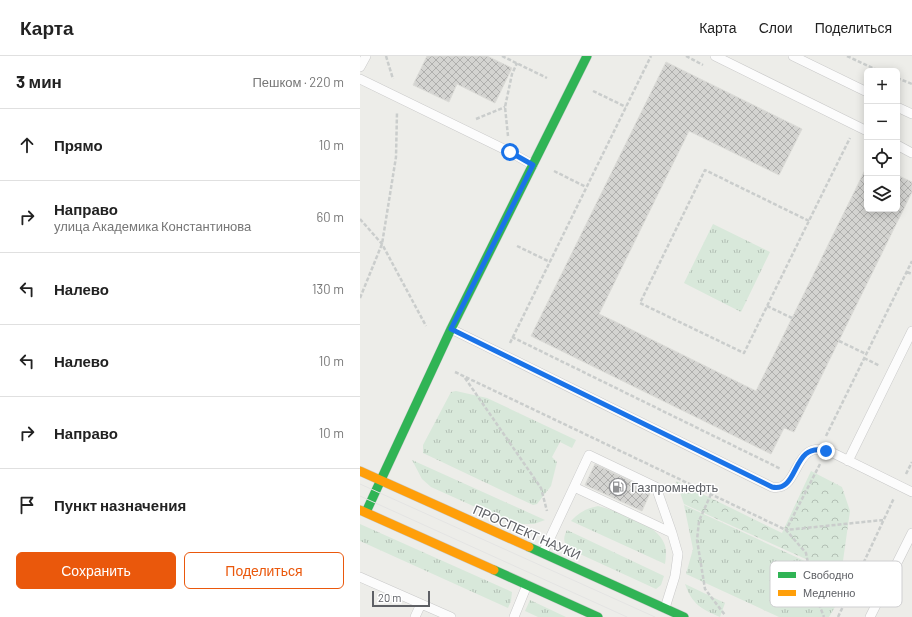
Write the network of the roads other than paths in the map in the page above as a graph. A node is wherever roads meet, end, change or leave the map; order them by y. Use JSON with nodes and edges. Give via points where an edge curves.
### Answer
{"nodes":[{"id":1,"x":366,"y":56,"type":"edge"},
{"id":2,"x":587,"y":56,"type":"edge"},
{"id":3,"x":715,"y":56,"type":"edge"},
{"id":4,"x":793,"y":56,"type":"edge"},
{"id":5,"x":360,"y":67,"type":"edge"},
{"id":6,"x":360,"y":79,"type":"edge"},
{"id":7,"x":864,"y":91,"type":"edge"},
{"id":8,"x":900,"y":108,"type":"edge"},
{"id":9,"x":912,"y":114,"type":"edge"},
{"id":10,"x":864,"y":129,"type":"edge"},
{"id":11,"x":900,"y":147,"type":"edge"},
{"id":12,"x":912,"y":153,"type":"edge"},
{"id":13,"x":533,"y":165,"type":"junction"},
{"id":14,"x":451,"y":329,"type":"junction"},
{"id":15,"x":912,"y":331,"type":"edge"},
{"id":16,"x":848,"y":461,"type":"junction"},
{"id":17,"x":360,"y":471,"type":"edge"},
{"id":18,"x":380,"y":480,"type":"junction"},
{"id":19,"x":574,"y":487,"type":"junction"},
{"id":20,"x":912,"y":492,"type":"edge"},
{"id":21,"x":363,"y":511,"type":"edge"},
{"id":22,"x":672,"y":533,"type":"junction"},
{"id":23,"x":912,"y":533,"type":"edge"},
{"id":24,"x":543,"y":553,"type":"junction"},
{"id":25,"x":898,"y":561,"type":"edge"},
{"id":26,"x":360,"y":577,"type":"edge"},
{"id":27,"x":527,"y":585,"type":"junction"},
{"id":28,"x":421,"y":604,"type":"junction"},
{"id":29,"x":875,"y":607,"type":"edge"},
{"id":30,"x":665,"y":609,"type":"junction"},
{"id":31,"x":415,"y":617,"type":"edge"},
{"id":32,"x":451,"y":617,"type":"edge"},
{"id":33,"x":514,"y":617,"type":"edge"},
{"id":34,"x":598,"y":617,"type":"edge"},
{"id":35,"x":684,"y":617,"type":"edge"},
{"id":36,"x":870,"y":617,"type":"edge"}],
"edges":[{"from":1,"to":5,"type":"lane"},
{"from":2,"to":13,"type":"main road"},
{"from":3,"to":10,"type":"lane"},
{"from":4,"to":7,"type":"lane"},
{"from":6,"to":13,"type":"lane"},
{"from":8,"to":9,"type":"lane"},
{"from":11,"to":12,"type":"lane"},
{"from":13,"to":14,"type":"main road"},
{"from":14,"to":16,"type":"lane","via":[[772,487],[783,487],[787,484],[801,458],[811,451],[823,450]]},
{"from":14,"to":18,"type":"main road"},
{"from":15,"to":16,"type":"lane"},
{"from":16,"to":20,"type":"lane"},
{"from":17,"to":18,"type":"main road","name":"ПРОСПЕКТ НАУКИ"},
{"from":18,"to":21,"type":"main road"},
{"from":18,"to":24,"type":"main road","name":"ПРОСПЕКТ НАУКИ"},
{"from":19,"to":22,"type":"lane","via":[[623,506]]},
{"from":19,"to":22,"type":"lane","via":[[589,455],[617,471],[656,487]]},
{"from":19,"to":24,"type":"lane"},
{"from":21,"to":27,"type":"main road"},
{"from":22,"to":30,"type":"lane","via":[[678,554],[675,576]]},
{"from":23,"to":25,"type":"lane"},
{"from":24,"to":30,"type":"main road","name":"ПРОСПЕКТ НАУКИ"},
{"from":26,"to":28,"type":"lane"},
{"from":27,"to":33,"type":"lane"},
{"from":27,"to":34,"type":"main road"},
{"from":28,"to":31,"type":"lane"},
{"from":28,"to":32,"type":"lane"},
{"from":29,"to":36,"type":"lane"},
{"from":30,"to":35,"type":"main road","name":"ПРОСПЕКТ НАУКИ"}]}
